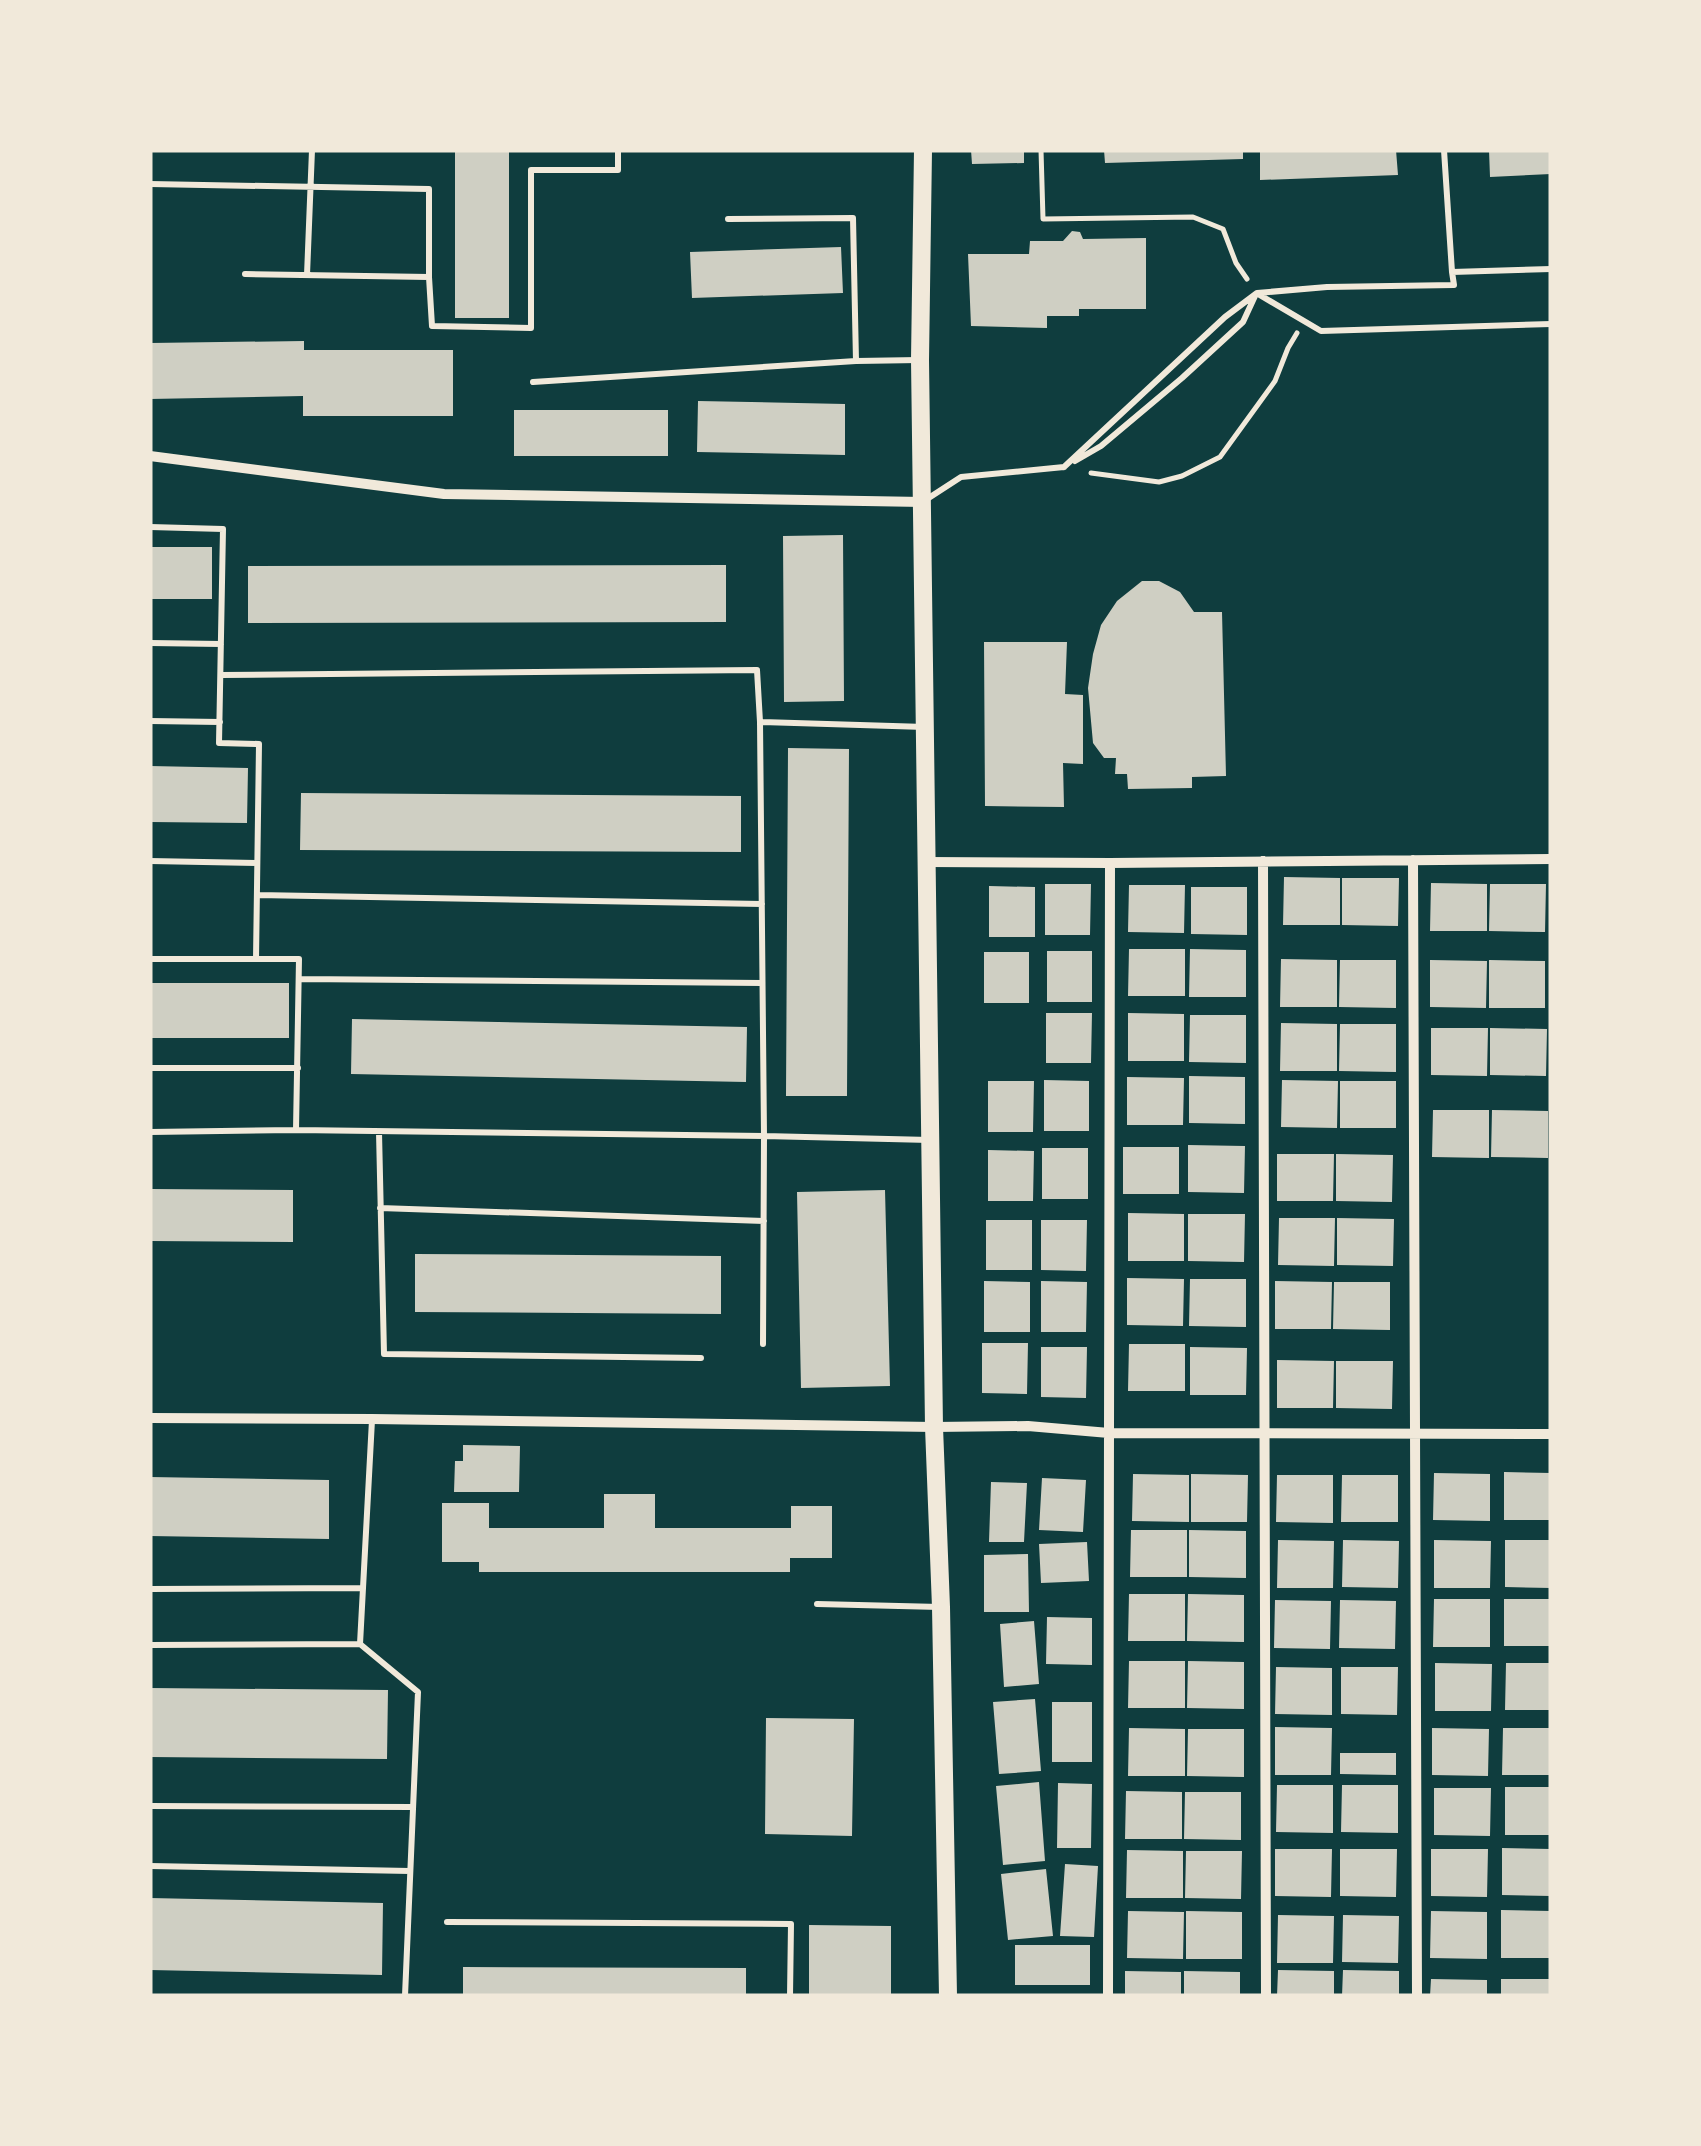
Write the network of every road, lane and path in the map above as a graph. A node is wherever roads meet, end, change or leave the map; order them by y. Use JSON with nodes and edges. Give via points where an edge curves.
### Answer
{"nodes":[{"id":1,"x":312,"y":150,"type":"edge"},
{"id":2,"x":618,"y":150,"type":"edge"},
{"id":3,"x":923,"y":150,"type":"edge"},
{"id":4,"x":1041,"y":150,"type":"edge"},
{"id":5,"x":1444,"y":150,"type":"edge"},
{"id":6,"x":150,"y":184,"type":"edge"},
{"id":7,"x":310,"y":187,"type":"junction"},
{"id":8,"x":728,"y":219,"type":"dead end"},
{"id":9,"x":1236,"y":263,"type":"dead end"},
{"id":10,"x":1551,"y":269,"type":"edge"},
{"id":11,"x":1452,"y":272,"type":"junction"},
{"id":12,"x":245,"y":274,"type":"dead end"},
{"id":13,"x":308,"y":276,"type":"junction"},
{"id":14,"x":429,"y":278,"type":"junction"},
{"id":15,"x":1257,"y":293,"type":"junction"},
{"id":16,"x":1305,"y":321,"type":"junction"},
{"id":17,"x":1551,"y":324,"type":"edge"},
{"id":18,"x":920,"y":360,"type":"junction"},
{"id":19,"x":856,"y":361,"type":"junction"},
{"id":20,"x":533,"y":382,"type":"dead end"},
{"id":21,"x":150,"y":456,"type":"edge"},
{"id":22,"x":1064,"y":467,"type":"junction"},
{"id":23,"x":1091,"y":473,"type":"dead end"},
{"id":24,"x":923,"y":502,"type":"junction"},
{"id":25,"x":150,"y":528,"type":"edge"},
{"id":26,"x":150,"y":643,"type":"edge"},
{"id":27,"x":221,"y":644,"type":"junction"},
{"id":28,"x":221,"y":675,"type":"junction"},
{"id":29,"x":150,"y":721,"type":"edge"},
{"id":30,"x":220,"y":722,"type":"junction"},
{"id":31,"x":760,"y":722,"type":"junction"},
{"id":32,"x":926,"y":728,"type":"junction"},
{"id":33,"x":1551,"y":859,"type":"edge"},
{"id":34,"x":1412,"y":860,"type":"junction"},
{"id":35,"x":150,"y":861,"type":"edge"},
{"id":36,"x":1263,"y":861,"type":"junction"},
{"id":37,"x":927,"y":862,"type":"junction"},
{"id":38,"x":257,"y":863,"type":"junction"},
{"id":39,"x":1110,"y":863,"type":"junction"},
{"id":40,"x":257,"y":895,"type":"junction"},
{"id":41,"x":762,"y":904,"type":"junction"},
{"id":42,"x":150,"y":959,"type":"edge"},
{"id":43,"x":256,"y":960,"type":"junction"},
{"id":44,"x":299,"y":979,"type":"junction"},
{"id":45,"x":762,"y":983,"type":"junction"},
{"id":46,"x":150,"y":1068,"type":"edge"},
{"id":47,"x":298,"y":1068,"type":"junction"},
{"id":48,"x":296,"y":1130,"type":"junction"},
{"id":49,"x":150,"y":1132,"type":"edge"},
{"id":50,"x":379,"y":1132,"type":"junction"},
{"id":51,"x":764,"y":1136,"type":"junction"},
{"id":52,"x":931,"y":1140,"type":"junction"},
{"id":53,"x":380,"y":1208,"type":"junction"},
{"id":54,"x":764,"y":1221,"type":"junction"},
{"id":55,"x":763,"y":1344,"type":"dead end"},
{"id":56,"x":701,"y":1358,"type":"dead end"},
{"id":57,"x":150,"y":1418,"type":"edge"},
{"id":58,"x":372,"y":1419,"type":"junction"},
{"id":59,"x":934,"y":1428,"type":"junction"},
{"id":60,"x":1109,"y":1433,"type":"junction"},
{"id":61,"x":1264,"y":1434,"type":"junction"},
{"id":62,"x":1415,"y":1434,"type":"junction"},
{"id":63,"x":1551,"y":1434,"type":"edge"},
{"id":64,"x":363,"y":1588,"type":"junction"},
{"id":65,"x":150,"y":1589,"type":"edge"},
{"id":66,"x":817,"y":1604,"type":"dead end"},
{"id":67,"x":942,"y":1606,"type":"junction"},
{"id":68,"x":360,"y":1644,"type":"junction"},
{"id":69,"x":150,"y":1645,"type":"edge"},
{"id":70,"x":150,"y":1806,"type":"edge"},
{"id":71,"x":413,"y":1807,"type":"junction"},
{"id":72,"x":150,"y":1866,"type":"edge"},
{"id":73,"x":410,"y":1871,"type":"junction"},
{"id":74,"x":447,"y":1922,"type":"dead end"},
{"id":75,"x":404,"y":1996,"type":"edge"},
{"id":76,"x":790,"y":1996,"type":"edge"},
{"id":77,"x":948,"y":1996,"type":"edge"},
{"id":78,"x":1108,"y":1996,"type":"edge"},
{"id":79,"x":1266,"y":1996,"type":"edge"},
{"id":80,"x":1417,"y":1996,"type":"edge"}],
"edges":[{"from":1,"to":7,"type":"lane"},
{"from":2,"to":14,"type":"lane","via":[[618,170],[531,170],[530,328],[432,326]]},
{"from":3,"to":18,"type":"street"},
{"from":4,"to":9,"type":"path","via":[[1043,219],[1193,217],[1223,229]]},
{"from":5,"to":11,"type":"lane"},
{"from":6,"to":7,"type":"lane"},
{"from":7,"to":13,"type":"lane"},
{"from":7,"to":14,"type":"lane","via":[[429,189]]},
{"from":8,"to":19,"type":"lane","via":[[854,218]]},
{"from":10,"to":11,"type":"lane"},
{"from":11,"to":15,"type":"lane","via":[[1454,285]]},
{"from":12,"to":13,"type":"lane"},
{"from":13,"to":14,"type":"lane"},
{"from":15,"to":16,"type":"lane"},
{"from":15,"to":22,"type":"lane"},
{"from":15,"to":22,"type":"lane","via":[[1243,322],[1182,378],[1101,446]]},
{"from":16,"to":17,"type":"lane","via":[[1321,331]]},
{"from":16,"to":23,"type":"path","via":[[1275,380],[1220,457],[1159,482]]},
{"from":18,"to":19,"type":"lane"},
{"from":18,"to":24,"type":"street"},
{"from":19,"to":20,"type":"lane"},
{"from":21,"to":24,"type":"street","via":[[444,494]]},
{"from":22,"to":24,"type":"lane","via":[[961,477]]},
{"from":24,"to":32,"type":"street"},
{"from":25,"to":27,"type":"lane","via":[[224,528]]},
{"from":26,"to":27,"type":"lane"},
{"from":27,"to":28,"type":"lane"},
{"from":28,"to":30,"type":"lane"},
{"from":28,"to":31,"type":"lane","via":[[757,670]]},
{"from":29,"to":30,"type":"lane"},
{"from":30,"to":38,"type":"lane","via":[[219,742],[259,744]]},
{"from":31,"to":32,"type":"lane"},
{"from":31,"to":41,"type":"lane"},
{"from":32,"to":37,"type":"street"},
{"from":33,"to":34,"type":"street"},
{"from":34,"to":36,"type":"street"},
{"from":34,"to":62,"type":"street"},
{"from":35,"to":38,"type":"lane"},
{"from":36,"to":39,"type":"street"},
{"from":36,"to":61,"type":"street"},
{"from":37,"to":39,"type":"street"},
{"from":37,"to":52,"type":"street"},
{"from":38,"to":40,"type":"lane"},
{"from":39,"to":60,"type":"street"},
{"from":40,"to":41,"type":"lane"},
{"from":40,"to":43,"type":"lane"},
{"from":41,"to":45,"type":"lane"},
{"from":42,"to":43,"type":"lane"},
{"from":43,"to":44,"type":"lane","via":[[299,960]]},
{"from":44,"to":45,"type":"lane"},
{"from":44,"to":47,"type":"lane"},
{"from":45,"to":51,"type":"lane"},
{"from":46,"to":47,"type":"lane"},
{"from":47,"to":48,"type":"lane"},
{"from":48,"to":49,"type":"lane"},
{"from":48,"to":50,"type":"lane"},
{"from":50,"to":51,"type":"lane"},
{"from":50,"to":53,"type":"lane"},
{"from":51,"to":52,"type":"lane"},
{"from":51,"to":54,"type":"lane"},
{"from":52,"to":59,"type":"street"},
{"from":53,"to":54,"type":"lane"},
{"from":53,"to":56,"type":"lane","via":[[384,1354]]},
{"from":54,"to":55,"type":"lane"},
{"from":57,"to":58,"type":"street"},
{"from":58,"to":59,"type":"street"},
{"from":58,"to":64,"type":"lane"},
{"from":59,"to":60,"type":"street"},
{"from":59,"to":67,"type":"street"},
{"from":60,"to":61,"type":"street"},
{"from":60,"to":78,"type":"street"},
{"from":61,"to":62,"type":"street"},
{"from":61,"to":79,"type":"street"},
{"from":62,"to":63,"type":"street"},
{"from":62,"to":80,"type":"street"},
{"from":64,"to":65,"type":"lane"},
{"from":64,"to":68,"type":"lane"},
{"from":66,"to":67,"type":"lane"},
{"from":67,"to":77,"type":"street"},
{"from":68,"to":69,"type":"lane"},
{"from":68,"to":71,"type":"lane","via":[[418,1692]]},
{"from":70,"to":71,"type":"lane"},
{"from":71,"to":73,"type":"lane"},
{"from":72,"to":73,"type":"lane"},
{"from":73,"to":75,"type":"lane"},
{"from":74,"to":76,"type":"lane","via":[[790,1924]]}]}
